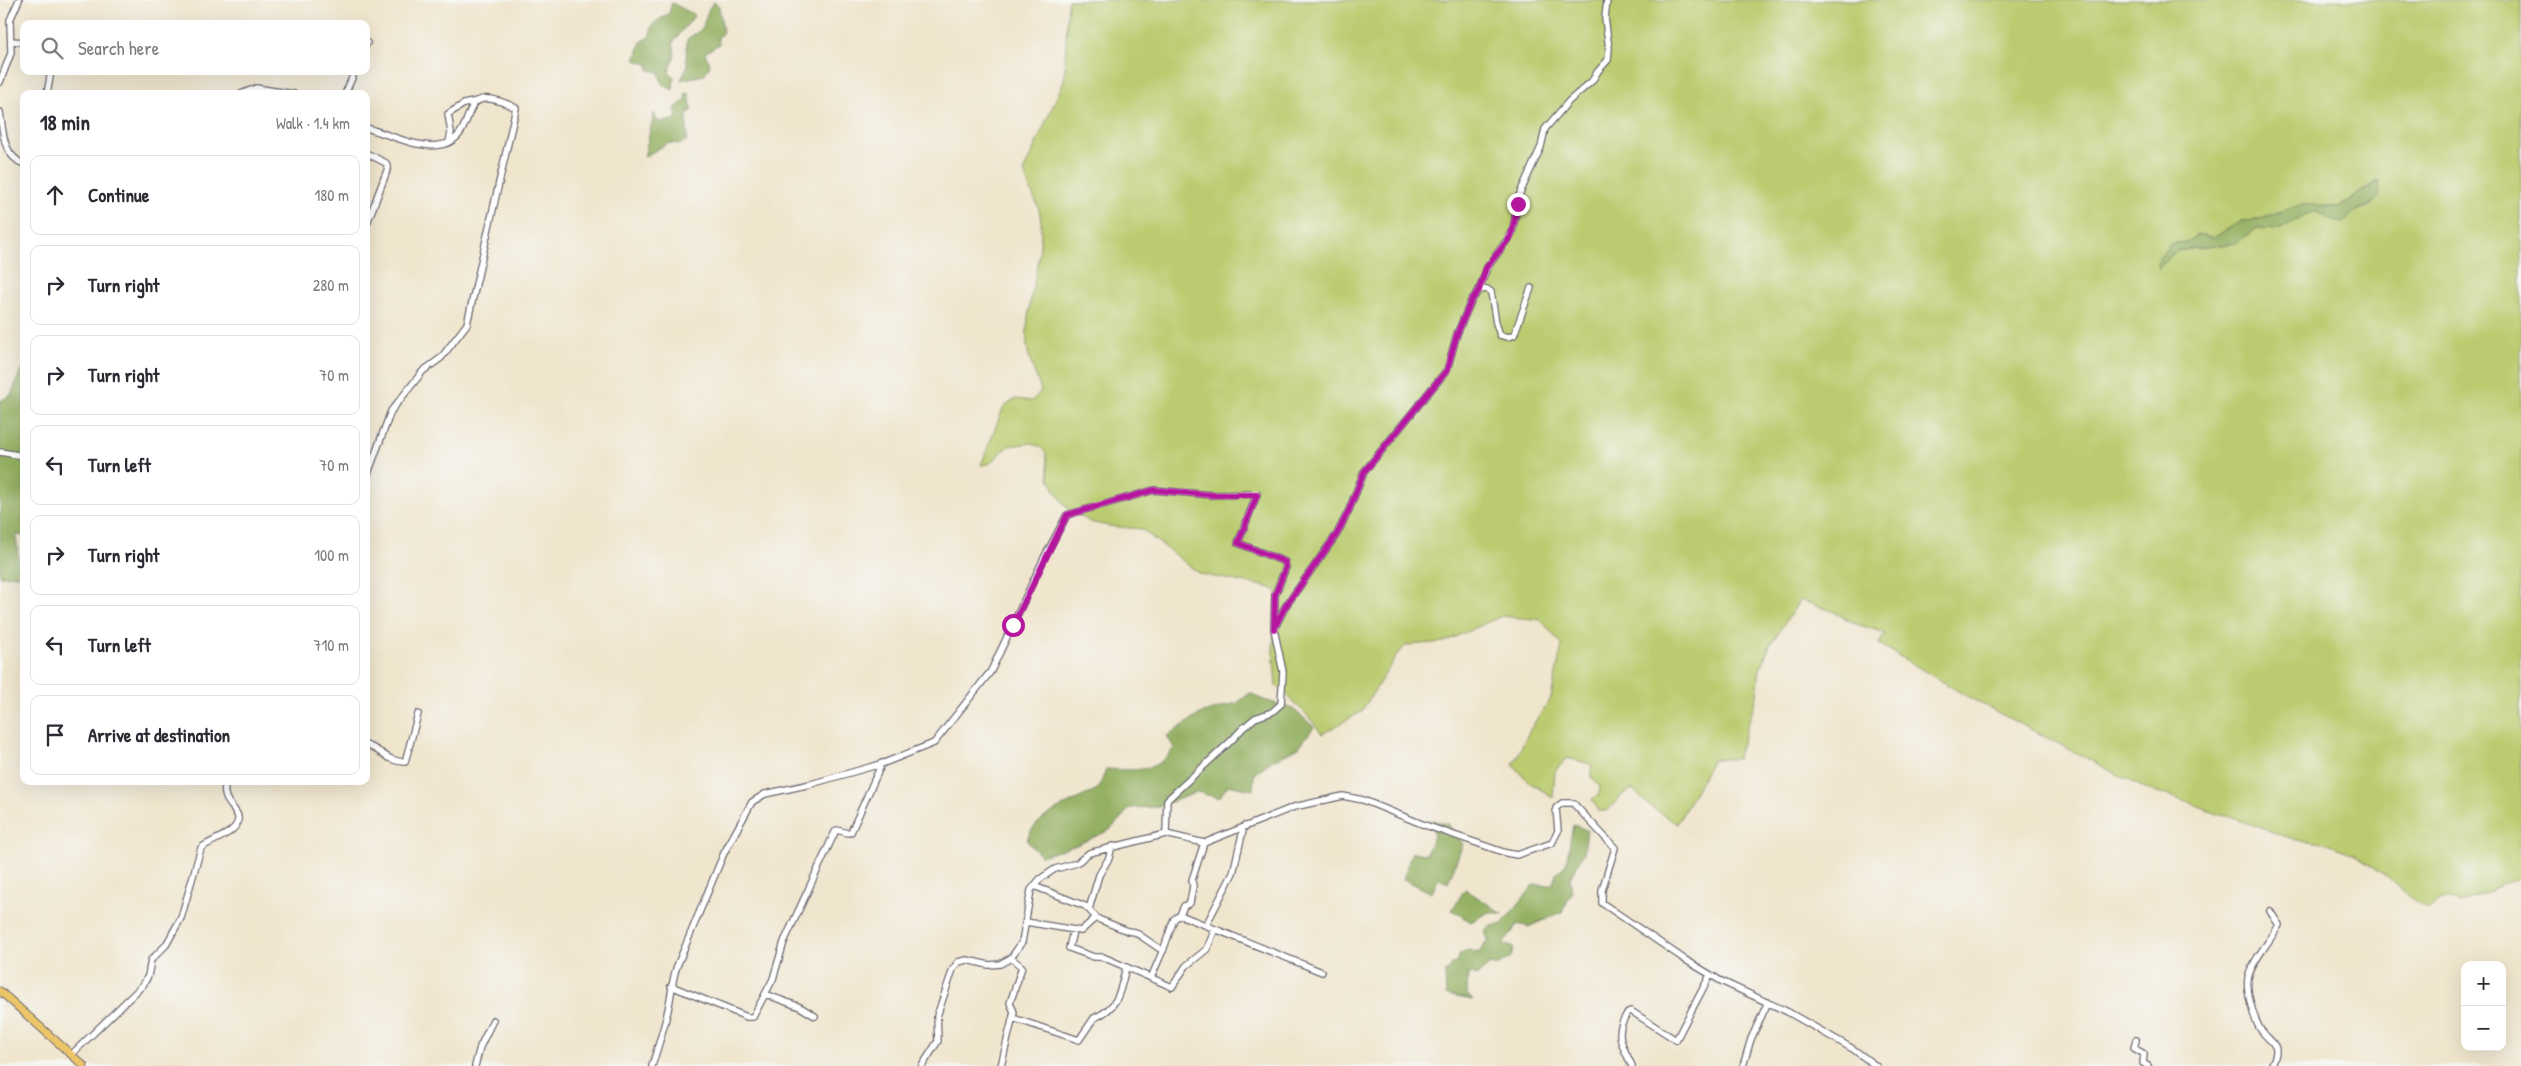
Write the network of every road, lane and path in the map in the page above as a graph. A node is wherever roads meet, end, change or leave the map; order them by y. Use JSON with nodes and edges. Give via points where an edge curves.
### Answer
{"nodes":[{"id":1,"x":19,"y":0,"type":"edge"},
{"id":2,"x":1607,"y":0,"type":"edge"},
{"id":3,"x":11,"y":41,"type":"junction"},
{"id":4,"x":20,"y":42,"type":"edge"},
{"id":5,"x":50,"y":75,"type":"edge"},
{"id":6,"x":353,"y":75,"type":"edge"},
{"id":7,"x":0,"y":82,"type":"edge"},
{"id":8,"x":48,"y":90,"type":"edge"},
{"id":9,"x":251,"y":90,"type":"edge"},
{"id":10,"x":269,"y":90,"type":"edge"},
{"id":11,"x":347,"y":90,"type":"edge"},
{"id":12,"x":477,"y":102,"type":"junction"},
{"id":13,"x":0,"y":112,"type":"edge"},
{"id":14,"x":370,"y":129,"type":"edge"},
{"id":15,"x":449,"y":142,"type":"junction"},
{"id":16,"x":370,"y":155,"type":"edge"},
{"id":17,"x":20,"y":162,"type":"edge"},
{"id":18,"x":370,"y":215,"type":"edge"},
{"id":19,"x":1531,"y":288,"type":"dead end"},
{"id":20,"x":1479,"y":290,"type":"junction"},
{"id":21,"x":0,"y":452,"type":"edge"},
{"id":22,"x":20,"y":455,"type":"edge"},
{"id":23,"x":370,"y":468,"type":"edge"},
{"id":24,"x":1274,"y":629,"type":"junction"},
{"id":25,"x":418,"y":714,"type":"dead end"},
{"id":26,"x":370,"y":747,"type":"edge"},
{"id":27,"x":882,"y":763,"type":"junction"},
{"id":28,"x":226,"y":785,"type":"edge"},
{"id":29,"x":1244,"y":826,"type":"junction"},
{"id":30,"x":1166,"y":834,"type":"junction"},
{"id":31,"x":1204,"y":843,"type":"junction"},
{"id":32,"x":1112,"y":846,"type":"junction"},
{"id":33,"x":1034,"y":886,"type":"junction"},
{"id":34,"x":1089,"y":909,"type":"junction"},
{"id":35,"x":2270,"y":910,"type":"dead end"},
{"id":36,"x":1180,"y":915,"type":"junction"},
{"id":37,"x":1098,"y":919,"type":"junction"},
{"id":38,"x":1026,"y":922,"type":"junction"},
{"id":39,"x":1206,"y":925,"type":"junction"},
{"id":40,"x":1215,"y":929,"type":"junction"},
{"id":41,"x":1073,"y":931,"type":"junction"},
{"id":42,"x":1163,"y":950,"type":"junction"},
{"id":43,"x":1011,"y":958,"type":"junction"},
{"id":44,"x":1126,"y":967,"type":"junction"},
{"id":45,"x":1322,"y":972,"type":"dead end"},
{"id":46,"x":1710,"y":975,"type":"junction"},
{"id":47,"x":1151,"y":978,"type":"junction"},
{"id":48,"x":671,"y":986,"type":"junction"},
{"id":49,"x":0,"y":991,"type":"edge"},
{"id":50,"x":764,"y":994,"type":"junction"},
{"id":51,"x":1768,"y":1002,"type":"junction"},
{"id":52,"x":815,"y":1016,"type":"dead end"},
{"id":53,"x":1013,"y":1018,"type":"junction"},
{"id":54,"x":492,"y":1020,"type":"dead end"},
{"id":55,"x":2136,"y":1040,"type":"dead end"},
{"id":56,"x":72,"y":1054,"type":"junction"},
{"id":57,"x":84,"y":1066,"type":"edge"},
{"id":58,"x":475,"y":1066,"type":"edge"},
{"id":59,"x":652,"y":1066,"type":"edge"},
{"id":60,"x":922,"y":1066,"type":"edge"},
{"id":61,"x":1001,"y":1066,"type":"edge"},
{"id":62,"x":1632,"y":1066,"type":"edge"},
{"id":63,"x":1742,"y":1066,"type":"edge"},
{"id":64,"x":1876,"y":1066,"type":"edge"},
{"id":65,"x":2148,"y":1066,"type":"edge"},
{"id":66,"x":2271,"y":1066,"type":"edge"}],
"edges":[{"from":1,"to":3,"type":"street","via":[[10,20]]},
{"from":2,"to":20,"type":"street","via":[[1608,60],[1592,81],[1568,100],[1545,129],[1541,147],[1524,182],[1511,236],[1488,264]]},
{"from":3,"to":4,"type":"street"},
{"from":3,"to":7,"type":"street","via":[[10,56]]},
{"from":5,"to":8,"type":"street"},
{"from":6,"to":11,"type":"street"},
{"from":9,"to":10,"type":"street"},
{"from":12,"to":15,"type":"street","via":[[457,136]]},
{"from":12,"to":15,"type":"street","via":[[464,104],[448,114]]},
{"from":12,"to":23,"type":"street","via":[[486,97],[493,98],[516,108],[467,324],[441,358],[423,371],[391,412]]},
{"from":13,"to":17,"type":"street","via":[[7,150]]},
{"from":14,"to":15,"type":"street","via":[[429,146]]},
{"from":16,"to":18,"type":"street","via":[[386,163],[388,168]]},
{"from":19,"to":20,"type":"street","via":[[1514,336],[1508,338],[1500,335],[1491,292]]},
{"from":20,"to":24,"type":"street","via":[[1457,334],[1447,370],[1364,472],[1337,534],[1285,607]]},
{"from":21,"to":22,"type":"street"},
{"from":24,"to":27,"type":"street","via":[[1275,595],[1285,562],[1238,543],[1257,494],[1212,495],[1154,490],[1070,514],[1060,526],[991,671],[934,743]]},
{"from":24,"to":30,"type":"street","via":[[1283,672],[1281,704],[1243,728],[1167,800]]},
{"from":25,"to":26,"type":"street","via":[[405,762],[388,759]]},
{"from":27,"to":48,"type":"street","via":[[765,794],[752,802],[724,854]]},
{"from":27,"to":50,"type":"street","via":[[851,832],[835,832],[784,942],[773,979]]},
{"from":28,"to":56,"type":"street","via":[[225,797],[238,814],[237,824],[201,848],[181,918],[166,945],[150,962],[143,985]]},
{"from":29,"to":31,"type":"street"},
{"from":29,"to":39,"type":"street","via":[[1233,873]]},
{"from":29,"to":46,"type":"street","via":[[1294,808],[1347,796],[1516,855],[1552,843],[1558,831],[1556,808],[1562,803],[1573,803],[1615,848],[1602,890],[1602,903]]},
{"from":30,"to":31,"type":"street"},
{"from":30,"to":32,"type":"street"},
{"from":31,"to":36,"type":"street","via":[[1192,880],[1191,902],[1184,906]]},
{"from":32,"to":33,"type":"street","via":[[1090,853],[1077,863],[1055,869]]},
{"from":32,"to":34,"type":"street"},
{"from":33,"to":34,"type":"street"},
{"from":33,"to":38,"type":"street"},
{"from":34,"to":37,"type":"street"},
{"from":35,"to":66,"type":"street","via":[[2280,925],[2255,964],[2248,985],[2258,1024],[2276,1049],[2277,1056]]},
{"from":36,"to":39,"type":"street"},
{"from":36,"to":42,"type":"street","via":[[1174,919]]},
{"from":37,"to":41,"type":"street","via":[[1082,931]]},
{"from":37,"to":42,"type":"street","via":[[1135,932]]},
{"from":38,"to":41,"type":"street"},
{"from":38,"to":43,"type":"street","via":[[1022,942]]},
{"from":39,"to":40,"type":"street"},
{"from":40,"to":45,"type":"street"},
{"from":40,"to":47,"type":"street","via":[[1208,946],[1186,966],[1173,987]]},
{"from":41,"to":44,"type":"street","via":[[1069,948]]},
{"from":42,"to":47,"type":"street"},
{"from":43,"to":53,"type":"street","via":[[1022,966],[1010,1003]]},
{"from":43,"to":60,"type":"street","via":[[989,965],[967,960],[958,962],[937,1016],[938,1041]]},
{"from":44,"to":47,"type":"street"},
{"from":44,"to":53,"type":"street","via":[[1118,999],[1102,1015],[1094,1018],[1079,1040]]},
{"from":46,"to":51,"type":"street"},
{"from":46,"to":62,"type":"street","via":[[1676,1040],[1628,1012],[1621,1022],[1619,1034]]},
{"from":48,"to":50,"type":"street","via":[[749,1018],[755,1015]]},
{"from":48,"to":59,"type":"street","via":[[664,1027]]},
{"from":49,"to":56,"type":"main road"},
{"from":50,"to":52,"type":"street"},
{"from":51,"to":63,"type":"street","via":[[1750,1039]]},
{"from":51,"to":64,"type":"street","via":[[1853,1049]]},
{"from":53,"to":61,"type":"street"},
{"from":54,"to":58,"type":"street"},
{"from":55,"to":65,"type":"street","via":[[2134,1048],[2144,1054],[2143,1063]]},
{"from":56,"to":57,"type":"main road"}]}
